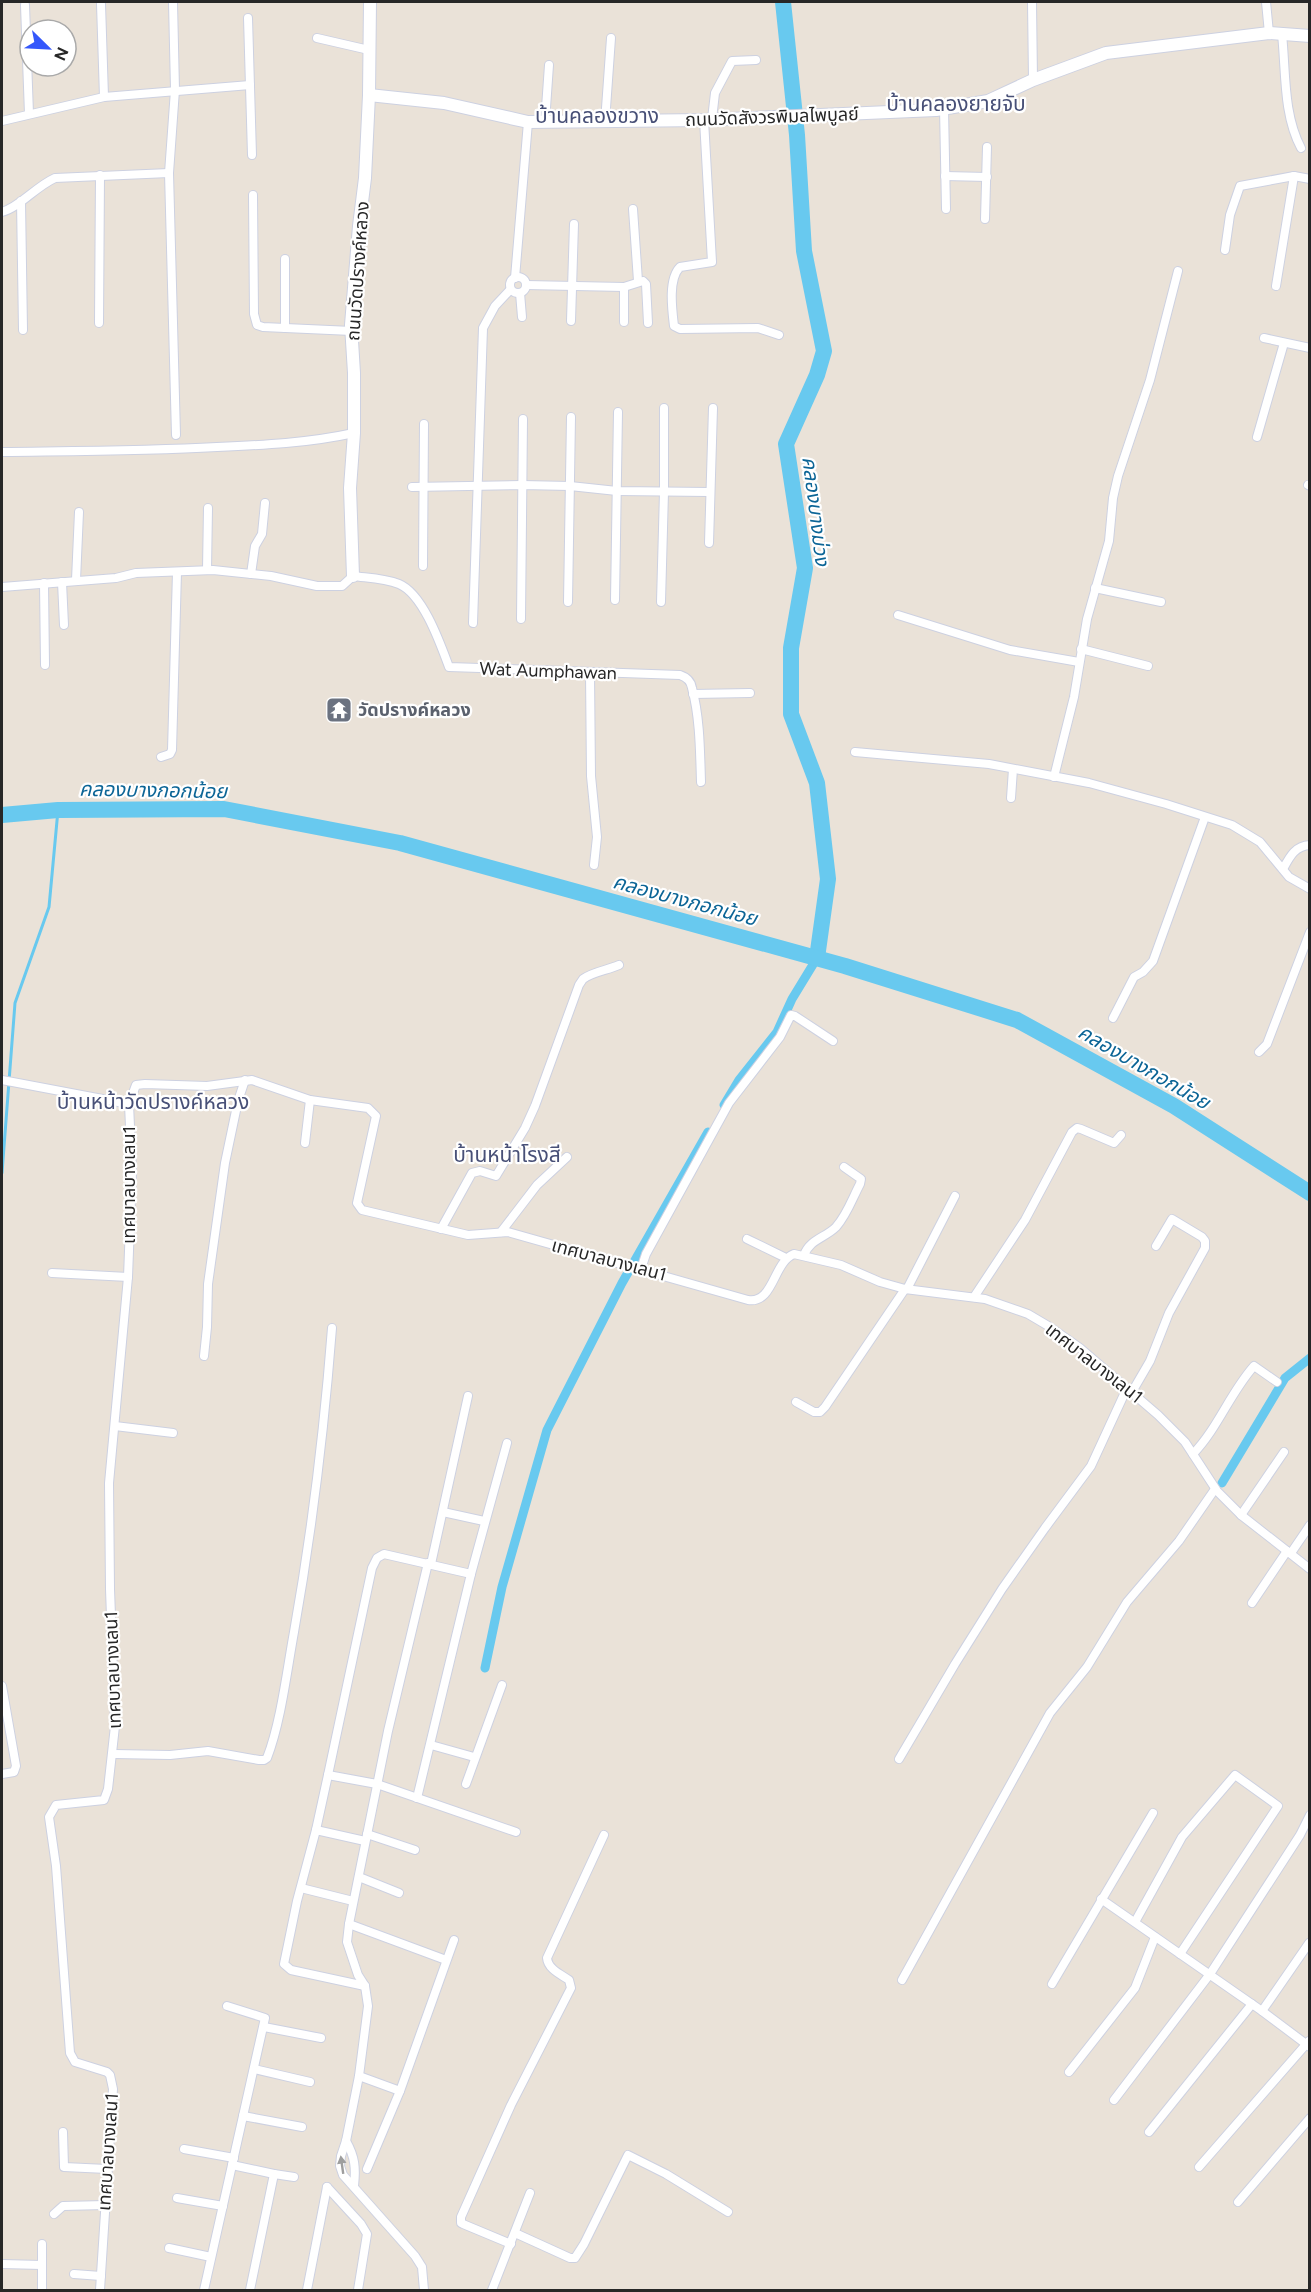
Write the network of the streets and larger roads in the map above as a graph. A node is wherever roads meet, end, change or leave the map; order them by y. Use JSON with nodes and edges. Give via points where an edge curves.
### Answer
{"nodes":[{"id":1,"x":173,"y":2,"type":"edge"},
{"id":2,"x":370,"y":2,"type":"edge"},
{"id":3,"x":1032,"y":2,"type":"edge"},
{"id":4,"x":1266,"y":2,"type":"edge"},
{"id":5,"x":100,"y":4,"type":"dead end"},
{"id":6,"x":25,"y":5,"type":"dead end"},
{"id":7,"x":248,"y":18,"type":"dead end"},
{"id":8,"x":1269,"y":33,"type":"junction"},
{"id":9,"x":1282,"y":34,"type":"junction"},
{"id":10,"x":1310,"y":36,"type":"edge"},
{"id":11,"x":318,"y":38,"type":"dead end"},
{"id":12,"x":611,"y":38,"type":"dead end"},
{"id":13,"x":369,"y":50,"type":"junction"},
{"id":14,"x":756,"y":60,"type":"dead end"},
{"id":15,"x":549,"y":65,"type":"dead end"},
{"id":16,"x":1033,"y":80,"type":"junction"},
{"id":17,"x":250,"y":85,"type":"junction"},
{"id":18,"x":175,"y":90,"type":"junction"},
{"id":19,"x":369,"y":95,"type":"junction"},
{"id":20,"x":104,"y":97,"type":"junction"},
{"id":21,"x":944,"y":108,"type":"junction"},
{"id":22,"x":29,"y":114,"type":"junction"},
{"id":23,"x":708,"y":119,"type":"junction"},
{"id":24,"x":2,"y":122,"type":"edge"},
{"id":25,"x":528,"y":122,"type":"junction"},
{"id":26,"x":545,"y":122,"type":"junction"},
{"id":27,"x":605,"y":122,"type":"junction"},
{"id":28,"x":987,"y":147,"type":"dead end"},
{"id":29,"x":1301,"y":148,"type":"dead end"},
{"id":30,"x":252,"y":155,"type":"dead end"},
{"id":31,"x":169,"y":173,"type":"junction"},
{"id":32,"x":100,"y":175,"type":"junction"},
{"id":33,"x":945,"y":176,"type":"junction"},
{"id":34,"x":1294,"y":176,"type":"junction"},
{"id":35,"x":987,"y":177,"type":"junction"},
{"id":36,"x":1310,"y":178,"type":"edge"},
{"id":37,"x":253,"y":195,"type":"dead end"},
{"id":38,"x":21,"y":201,"type":"junction"},
{"id":39,"x":633,"y":209,"type":"dead end"},
{"id":40,"x":946,"y":209,"type":"dead end"},
{"id":41,"x":2,"y":212,"type":"edge"},
{"id":42,"x":985,"y":219,"type":"dead end"},
{"id":43,"x":574,"y":224,"type":"dead end"},
{"id":44,"x":1225,"y":250,"type":"dead end"},
{"id":45,"x":285,"y":260,"type":"dead end"},
{"id":46,"x":1178,"y":271,"type":"dead end"},
{"id":47,"x":515,"y":278,"type":"junction"},
{"id":48,"x":638,"y":282,"type":"junction"},
{"id":49,"x":526,"y":285,"type":"junction"},
{"id":50,"x":1276,"y":286,"type":"dead end"},
{"id":51,"x":571,"y":287,"type":"junction"},
{"id":52,"x":624,"y":287,"type":"junction"},
{"id":53,"x":510,"y":290,"type":"junction"},
{"id":54,"x":520,"y":293,"type":"junction"},
{"id":55,"x":522,"y":317,"type":"dead end"},
{"id":56,"x":571,"y":321,"type":"dead end"},
{"id":57,"x":624,"y":322,"type":"dead end"},
{"id":58,"x":99,"y":323,"type":"dead end"},
{"id":59,"x":648,"y":323,"type":"dead end"},
{"id":60,"x":285,"y":328,"type":"junction"},
{"id":61,"x":23,"y":330,"type":"dead end"},
{"id":62,"x":352,"y":331,"type":"junction"},
{"id":63,"x":779,"y":335,"type":"dead end"},
{"id":64,"x":1264,"y":338,"type":"dead end"},
{"id":65,"x":1284,"y":343,"type":"junction"},
{"id":66,"x":1310,"y":348,"type":"edge"},
{"id":67,"x":664,"y":408,"type":"dead end"},
{"id":68,"x":713,"y":408,"type":"dead end"},
{"id":69,"x":618,"y":412,"type":"dead end"},
{"id":70,"x":571,"y":417,"type":"dead end"},
{"id":71,"x":523,"y":419,"type":"dead end"},
{"id":72,"x":424,"y":423,"type":"dead end"},
{"id":73,"x":354,"y":433,"type":"junction"},
{"id":74,"x":176,"y":435,"type":"dead end"},
{"id":75,"x":1257,"y":437,"type":"dead end"},
{"id":76,"x":2,"y":452,"type":"edge"},
{"id":77,"x":479,"y":484,"type":"junction"},
{"id":78,"x":522,"y":484,"type":"junction"},
{"id":79,"x":423,"y":486,"type":"junction"},
{"id":80,"x":570,"y":486,"type":"junction"},
{"id":81,"x":412,"y":487,"type":"dead end"},
{"id":82,"x":617,"y":491,"type":"junction"},
{"id":83,"x":664,"y":492,"type":"junction"},
{"id":84,"x":709,"y":492,"type":"junction"},
{"id":85,"x":265,"y":503,"type":"dead end"},
{"id":86,"x":208,"y":508,"type":"dead end"},
{"id":87,"x":79,"y":512,"type":"dead end"},
{"id":88,"x":709,"y":543,"type":"dead end"},
{"id":89,"x":423,"y":566,"type":"dead end"},
{"id":90,"x":207,"y":570,"type":"junction"},
{"id":91,"x":177,"y":572,"type":"junction"},
{"id":92,"x":251,"y":574,"type":"junction"},
{"id":93,"x":353,"y":576,"type":"junction"},
{"id":94,"x":76,"y":580,"type":"junction"},
{"id":95,"x":62,"y":582,"type":"junction"},
{"id":96,"x":44,"y":583,"type":"junction"},
{"id":97,"x":2,"y":587,"type":"edge"},
{"id":98,"x":1095,"y":588,"type":"junction"},
{"id":99,"x":615,"y":600,"type":"dead end"},
{"id":100,"x":568,"y":602,"type":"dead end"},
{"id":101,"x":661,"y":602,"type":"dead end"},
{"id":102,"x":1161,"y":602,"type":"dead end"},
{"id":103,"x":898,"y":615,"type":"dead end"},
{"id":104,"x":521,"y":619,"type":"dead end"},
{"id":105,"x":473,"y":623,"type":"dead end"},
{"id":106,"x":64,"y":625,"type":"dead end"},
{"id":107,"x":1081,"y":649,"type":"junction"},
{"id":108,"x":1079,"y":662,"type":"junction"},
{"id":109,"x":45,"y":665,"type":"dead end"},
{"id":110,"x":1148,"y":666,"type":"dead end"},
{"id":111,"x":590,"y":673,"type":"junction"},
{"id":112,"x":750,"y":693,"type":"dead end"},
{"id":113,"x":693,"y":694,"type":"junction"},
{"id":114,"x":855,"y":752,"type":"dead end"},
{"id":115,"x":161,"y":757,"type":"dead end"},
{"id":116,"x":1013,"y":769,"type":"junction"},
{"id":117,"x":1054,"y":777,"type":"junction"},
{"id":118,"x":701,"y":782,"type":"dead end"},
{"id":119,"x":1011,"y":798,"type":"dead end"},
{"id":120,"x":1205,"y":817,"type":"junction"},
{"id":121,"x":1310,"y":845,"type":"edge"},
{"id":122,"x":594,"y":865,"type":"dead end"},
{"id":123,"x":1283,"y":868,"type":"junction"},
{"id":124,"x":1310,"y":889,"type":"edge"},
{"id":125,"x":1310,"y":932,"type":"edge"},
{"id":126,"x":619,"y":965,"type":"dead end"},
{"id":127,"x":1113,"y":1018,"type":"dead end"},
{"id":128,"x":832,"y":1041,"type":"dead end"},
{"id":129,"x":1259,"y":1052,"type":"dead end"},
{"id":130,"x":4,"y":1081,"type":"edge"},
{"id":131,"x":243,"y":1081,"type":"junction"},
{"id":132,"x":310,"y":1100,"type":"junction"},
{"id":133,"x":129,"y":1104,"type":"junction"},
{"id":134,"x":1120,"y":1135,"type":"dead end"},
{"id":135,"x":305,"y":1143,"type":"dead end"},
{"id":136,"x":567,"y":1157,"type":"dead end"},
{"id":137,"x":844,"y":1167,"type":"dead end"},
{"id":138,"x":955,"y":1196,"type":"dead end"},
{"id":139,"x":441,"y":1228,"type":"junction"},
{"id":140,"x":501,"y":1232,"type":"junction"},
{"id":141,"x":747,"y":1239,"type":"dead end"},
{"id":142,"x":1156,"y":1246,"type":"dead end"},
{"id":143,"x":804,"y":1255,"type":"junction"},
{"id":144,"x":786,"y":1258,"type":"junction"},
{"id":145,"x":640,"y":1268,"type":"junction"},
{"id":146,"x":52,"y":1273,"type":"dead end"},
{"id":147,"x":128,"y":1277,"type":"junction"},
{"id":148,"x":906,"y":1289,"type":"junction"},
{"id":149,"x":974,"y":1297,"type":"junction"},
{"id":150,"x":332,"y":1328,"type":"dead end"},
{"id":151,"x":204,"y":1356,"type":"dead end"},
{"id":152,"x":1277,"y":1382,"type":"dead end"},
{"id":153,"x":1130,"y":1390,"type":"junction"},
{"id":154,"x":468,"y":1396,"type":"dead end"},
{"id":155,"x":796,"y":1402,"type":"dead end"},
{"id":156,"x":115,"y":1426,"type":"junction"},
{"id":157,"x":173,"y":1432,"type":"dead end"},
{"id":158,"x":507,"y":1443,"type":"dead end"},
{"id":159,"x":1284,"y":1452,"type":"dead end"},
{"id":160,"x":1193,"y":1454,"type":"junction"},
{"id":161,"x":1216,"y":1490,"type":"junction"},
{"id":162,"x":443,"y":1512,"type":"junction"},
{"id":163,"x":1241,"y":1515,"type":"junction"},
{"id":164,"x":484,"y":1521,"type":"junction"},
{"id":165,"x":1310,"y":1526,"type":"edge"},
{"id":166,"x":1289,"y":1552,"type":"junction"},
{"id":167,"x":429,"y":1563,"type":"junction"},
{"id":168,"x":1310,"y":1569,"type":"edge"},
{"id":169,"x":471,"y":1574,"type":"junction"},
{"id":170,"x":1252,"y":1603,"type":"dead end"},
{"id":171,"x":502,"y":1685,"type":"dead end"},
{"id":172,"x":2,"y":1686,"type":"edge"},
{"id":173,"x":431,"y":1745,"type":"junction"},
{"id":174,"x":114,"y":1754,"type":"junction"},
{"id":175,"x":474,"y":1757,"type":"junction"},
{"id":176,"x":899,"y":1759,"type":"dead end"},
{"id":177,"x":2,"y":1774,"type":"edge"},
{"id":178,"x":328,"y":1775,"type":"junction"},
{"id":179,"x":377,"y":1784,"type":"junction"},
{"id":180,"x":466,"y":1784,"type":"dead end"},
{"id":181,"x":417,"y":1798,"type":"junction"},
{"id":182,"x":1153,"y":1813,"type":"dead end"},
{"id":183,"x":1310,"y":1815,"type":"edge"},
{"id":184,"x":316,"y":1830,"type":"junction"},
{"id":185,"x":516,"y":1832,"type":"dead end"},
{"id":186,"x":604,"y":1835,"type":"dead end"},
{"id":187,"x":366,"y":1838,"type":"junction"},
{"id":188,"x":415,"y":1850,"type":"dead end"},
{"id":189,"x":359,"y":1878,"type":"junction"},
{"id":190,"x":301,"y":1888,"type":"junction"},
{"id":191,"x":399,"y":1893,"type":"dead end"},
{"id":192,"x":1101,"y":1899,"type":"junction"},
{"id":193,"x":353,"y":1901,"type":"junction"},
{"id":194,"x":1135,"y":1922,"type":"junction"},
{"id":195,"x":349,"y":1924,"type":"junction"},
{"id":196,"x":1155,"y":1936,"type":"junction"},
{"id":197,"x":454,"y":1940,"type":"dead end"},
{"id":198,"x":1309,"y":1943,"type":"edge"},
{"id":199,"x":1180,"y":1954,"type":"junction"},
{"id":200,"x":446,"y":1960,"type":"junction"},
{"id":201,"x":1210,"y":1974,"type":"junction"},
{"id":202,"x":902,"y":1980,"type":"dead end"},
{"id":203,"x":1052,"y":1984,"type":"dead end"},
{"id":204,"x":365,"y":1986,"type":"junction"},
{"id":205,"x":1252,"y":2004,"type":"junction"},
{"id":206,"x":227,"y":2006,"type":"dead end"},
{"id":207,"x":1262,"y":2011,"type":"junction"},
{"id":208,"x":264,"y":2027,"type":"junction"},
{"id":209,"x":321,"y":2038,"type":"dead end"},
{"id":210,"x":1309,"y":2044,"type":"edge"},
{"id":211,"x":254,"y":2070,"type":"junction"},
{"id":212,"x":1069,"y":2072,"type":"dead end"},
{"id":213,"x":359,"y":2076,"type":"junction"},
{"id":214,"x":310,"y":2082,"type":"dead end"},
{"id":215,"x":400,"y":2091,"type":"junction"},
{"id":216,"x":1114,"y":2100,"type":"dead end"},
{"id":217,"x":243,"y":2116,"type":"junction"},
{"id":218,"x":1310,"y":2118,"type":"edge"},
{"id":219,"x":302,"y":2127,"type":"dead end"},
{"id":220,"x":63,"y":2132,"type":"dead end"},
{"id":221,"x":1149,"y":2132,"type":"dead end"},
{"id":222,"x":346,"y":2141,"type":"junction"},
{"id":223,"x":184,"y":2149,"type":"dead end"},
{"id":224,"x":233,"y":2161,"type":"junction"},
{"id":225,"x":1199,"y":2167,"type":"dead end"},
{"id":226,"x":107,"y":2169,"type":"junction"},
{"id":227,"x":367,"y":2169,"type":"dead end"},
{"id":228,"x":274,"y":2174,"type":"junction"},
{"id":229,"x":294,"y":2177,"type":"dead end"},
{"id":230,"x":354,"y":2186,"type":"junction"},
{"id":231,"x":530,"y":2193,"type":"dead end"},
{"id":232,"x":177,"y":2198,"type":"dead end"},
{"id":233,"x":1238,"y":2202,"type":"dead end"},
{"id":234,"x":105,"y":2205,"type":"junction"},
{"id":235,"x":223,"y":2206,"type":"junction"},
{"id":236,"x":728,"y":2212,"type":"dead end"},
{"id":237,"x":54,"y":2214,"type":"dead end"},
{"id":238,"x":515,"y":2233,"type":"junction"},
{"id":239,"x":42,"y":2244,"type":"dead end"},
{"id":240,"x":511,"y":2244,"type":"junction"},
{"id":241,"x":169,"y":2248,"type":"dead end"},
{"id":242,"x":212,"y":2257,"type":"junction"},
{"id":243,"x":2,"y":2264,"type":"edge"},
{"id":244,"x":42,"y":2265,"type":"junction"},
{"id":245,"x":74,"y":2274,"type":"dead end"},
{"id":246,"x":100,"y":2276,"type":"junction"},
{"id":247,"x":42,"y":2290,"type":"edge"},
{"id":248,"x":100,"y":2290,"type":"edge"},
{"id":249,"x":204,"y":2290,"type":"edge"},
{"id":250,"x":250,"y":2290,"type":"edge"},
{"id":251,"x":307,"y":2290,"type":"edge"},
{"id":252,"x":358,"y":2290,"type":"edge"},
{"id":253,"x":424,"y":2290,"type":"edge"},
{"id":254,"x":492,"y":2290,"type":"edge"}],
"edges":[{"from":1,"to":18,"type":"street"},
{"from":2,"to":13,"type":"street","name":"ถนนวัดปรางค์หลวง"},
{"from":3,"to":16,"type":"street"},
{"from":4,"to":8,"type":"street"},
{"from":5,"to":20,"type":"street"},
{"from":6,"to":22,"type":"street"},
{"from":7,"to":17,"type":"street"},
{"from":8,"to":9,"type":"street","name":"ถนนวัดสังวรพิมลไพบูลย์"},
{"from":8,"to":16,"type":"street","name":"ถนนวัดสังวรพิมลไพบูลย์","via":[[1106,53]]},
{"from":9,"to":10,"type":"street","name":"ถนนวัดสังวรพิมลไพบูลย์"},
{"from":9,"to":29,"type":"street","via":[[1292,129]]},
{"from":11,"to":13,"type":"street"},
{"from":12,"to":27,"type":"street"},
{"from":13,"to":19,"type":"street","name":"ถนนวัดปรางค์หลวง"},
{"from":14,"to":23,"type":"street","via":[[732,61],[715,93]]},
{"from":15,"to":26,"type":"street"},
{"from":16,"to":21,"type":"street","name":"ถนนวัดสังวรพิมลไพบูลย์","via":[[988,101]]},
{"from":17,"to":18,"type":"street"},
{"from":17,"to":30,"type":"street"},
{"from":18,"to":20,"type":"street"},
{"from":18,"to":31,"type":"street"},
{"from":19,"to":25,"type":"street","name":"ถนนวัดสังวรพิมลไพบูลย์","via":[[444,104]]},
{"from":19,"to":62,"type":"street","name":"ถนนวัดปรางค์หลวง"},
{"from":20,"to":22,"type":"street"},
{"from":21,"to":23,"type":"street","name":"ถนนวัดสังวรพิมลไพบูลย์"},
{"from":21,"to":33,"type":"street"},
{"from":22,"to":24,"type":"street"},
{"from":23,"to":27,"type":"street","name":"ถนนวัดสังวรพิมลไพบูลย์"},
{"from":23,"to":63,"type":"street","via":[[712,262],[680,267],[677,271],[674,326],[758,328]]},
{"from":25,"to":26,"type":"street","name":"ถนนวัดสังวรพิมลไพบูลย์"},
{"from":25,"to":47,"type":"street"},
{"from":26,"to":27,"type":"street","name":"ถนนวัดสังวรพิมลไพบูลย์"},
{"from":28,"to":35,"type":"street"},
{"from":31,"to":32,"type":"street"},
{"from":31,"to":74,"type":"street"},
{"from":32,"to":38,"type":"street","via":[[55,178]]},
{"from":32,"to":58,"type":"street"},
{"from":33,"to":35,"type":"street"},
{"from":33,"to":40,"type":"street"},
{"from":34,"to":36,"type":"street"},
{"from":34,"to":44,"type":"street","via":[[1240,186],[1230,215]]},
{"from":34,"to":50,"type":"street"},
{"from":35,"to":42,"type":"street"},
{"from":37,"to":60,"type":"street","via":[[256,321],[263,327]]},
{"from":38,"to":41,"type":"street"},
{"from":38,"to":61,"type":"street"},
{"from":39,"to":48,"type":"street"},
{"from":43,"to":51,"type":"street"},
{"from":45,"to":60,"type":"street"},
{"from":46,"to":98,"type":"street","via":[[1150,380],[1118,476],[1109,541]]},
{"from":47,"to":49,"type":"street"},
{"from":47,"to":53,"type":"street","via":[[510,282]]},
{"from":48,"to":52,"type":"street"},
{"from":48,"to":59,"type":"street","via":[[646,284]]},
{"from":49,"to":51,"type":"street"},
{"from":49,"to":54,"type":"street"},
{"from":51,"to":52,"type":"street"},
{"from":51,"to":56,"type":"street"},
{"from":52,"to":57,"type":"street"},
{"from":53,"to":54,"type":"street"},
{"from":53,"to":77,"type":"street","via":[[483,328]]},
{"from":54,"to":55,"type":"street"},
{"from":60,"to":62,"type":"street"},
{"from":62,"to":73,"type":"street","name":"ถนนวัดปรางค์หลวง"},
{"from":64,"to":65,"type":"street"},
{"from":65,"to":66,"type":"street"},
{"from":65,"to":75,"type":"street"},
{"from":67,"to":83,"type":"street"},
{"from":68,"to":84,"type":"street"},
{"from":69,"to":82,"type":"street"},
{"from":70,"to":80,"type":"street"},
{"from":71,"to":78,"type":"street"},
{"from":72,"to":79,"type":"street"},
{"from":73,"to":76,"type":"street","via":[[325,440],[265,445]]},
{"from":73,"to":93,"type":"street","name":"ถนนวัดปรางค์หลวง","via":[[350,488]]},
{"from":77,"to":78,"type":"street"},
{"from":77,"to":79,"type":"street"},
{"from":77,"to":105,"type":"street"},
{"from":78,"to":80,"type":"street"},
{"from":78,"to":104,"type":"street"},
{"from":79,"to":81,"type":"street"},
{"from":79,"to":89,"type":"street"},
{"from":80,"to":82,"type":"street"},
{"from":80,"to":100,"type":"street"},
{"from":82,"to":83,"type":"street"},
{"from":82,"to":99,"type":"street"},
{"from":83,"to":84,"type":"street"},
{"from":83,"to":101,"type":"street"},
{"from":84,"to":88,"type":"street"},
{"from":85,"to":92,"type":"street","via":[[262,534],[255,546]]},
{"from":86,"to":90,"type":"street"},
{"from":87,"to":94,"type":"street"},
{"from":90,"to":91,"type":"street"},
{"from":90,"to":92,"type":"street"},
{"from":91,"to":94,"type":"street"},
{"from":91,"to":115,"type":"street","via":[[172,750]]},
{"from":92,"to":93,"type":"street","via":[[317,586],[342,586]]},
{"from":93,"to":111,"type":"street","name":"Wat Aumphawan","via":[[401,585],[418,598],[449,667]]},
{"from":94,"to":95,"type":"street"},
{"from":95,"to":96,"type":"street"},
{"from":95,"to":106,"type":"street"},
{"from":96,"to":97,"type":"street"},
{"from":96,"to":109,"type":"street"},
{"from":98,"to":102,"type":"street"},
{"from":98,"to":107,"type":"street"},
{"from":103,"to":108,"type":"street","via":[[1010,650]]},
{"from":107,"to":108,"type":"street"},
{"from":107,"to":110,"type":"street"},
{"from":108,"to":117,"type":"street"},
{"from":111,"to":113,"type":"street","name":"Wat Aumphawan","via":[[680,675],[686,677]]},
{"from":111,"to":122,"type":"street","via":[[591,776],[597,837]]},
{"from":112,"to":113,"type":"street"},
{"from":113,"to":118,"type":"street"},
{"from":114,"to":116,"type":"street"},
{"from":116,"to":117,"type":"street"},
{"from":116,"to":119,"type":"street"},
{"from":117,"to":120,"type":"street","via":[[1132,794]]},
{"from":120,"to":123,"type":"street","via":[[1232,825],[1260,842]]},
{"from":120,"to":127,"type":"street","via":[[1153,961],[1134,977]]},
{"from":121,"to":123,"type":"street","via":[[1294,850]]},
{"from":123,"to":124,"type":"street","via":[[1289,877]]},
{"from":125,"to":129,"type":"street","via":[[1267,1044]]},
{"from":126,"to":139,"type":"street","via":[[583,979],[525,1128],[496,1176],[472,1173]]},
{"from":128,"to":145,"type":"street","via":[[791,1015],[780,1037],[729,1103]]},
{"from":130,"to":133,"type":"street"},
{"from":131,"to":132,"type":"street","name":"เทศบาลบางเลน1","via":[[273,1085]]},
{"from":131,"to":133,"type":"street","name":"เทศบาลบางเลน1","via":[[136,1085]]},
{"from":131,"to":151,"type":"street","via":[[225,1163],[208,1284]]},
{"from":132,"to":135,"type":"street"},
{"from":132,"to":139,"type":"street","name":"เทศบาลบางเลน1","via":[[364,1107],[374,1112],[358,1208]]},
{"from":133,"to":147,"type":"street","name":"เทศบาลบางเลน1","via":[[132,1172]]},
{"from":134,"to":149,"type":"street","via":[[1114,1143],[1082,1129],[1072,1132],[1025,1220]]},
{"from":136,"to":140,"type":"street","via":[[537,1185]]},
{"from":137,"to":143,"type":"street","via":[[861,1179],[860,1184],[839,1223],[809,1245]]},
{"from":138,"to":148,"type":"street"},
{"from":139,"to":140,"type":"street","name":"เทศบาลบางเลน1","via":[[468,1235]]},
{"from":140,"to":145,"type":"street","name":"เทศบาลบางเลน1"},
{"from":141,"to":144,"type":"street"},
{"from":142,"to":153,"type":"street","via":[[1172,1220],[1205,1241],[1205,1248],[1169,1312],[1150,1361]]},
{"from":143,"to":144,"type":"street","name":"เทศบาลบางเลน1"},
{"from":143,"to":148,"type":"street","name":"เทศบาลบางเลน1"},
{"from":144,"to":145,"type":"street","name":"เทศบาลบางเลน1","via":[[765,1295],[754,1301]]},
{"from":146,"to":147,"type":"street"},
{"from":147,"to":156,"type":"street","name":"เทศบาลบางเลน1"},
{"from":148,"to":149,"type":"street","name":"เทศบาลบางเลน1"},
{"from":148,"to":155,"type":"street","via":[[825,1407],[814,1412]]},
{"from":149,"to":153,"type":"street","name":"เทศบาลบางเลน1","via":[[1028,1314],[1080,1348]]},
{"from":150,"to":174,"type":"street","via":[[309,1543],[285,1682],[267,1758],[259,1760],[208,1750],[170,1755]]},
{"from":152,"to":160,"type":"street","via":[[1254,1365]]},
{"from":153,"to":160,"type":"street","name":"เทศบาลบางเลน1"},
{"from":153,"to":176,"type":"street","via":[[1091,1466],[1002,1589]]},
{"from":154,"to":162,"type":"street"},
{"from":156,"to":157,"type":"street"},
{"from":156,"to":174,"type":"street","name":"เทศบาลบางเลน1","via":[[109,1483]]},
{"from":158,"to":164,"type":"street"},
{"from":159,"to":163,"type":"street"},
{"from":160,"to":161,"type":"street","name":"เทศบาลบางเลน1"},
{"from":161,"to":163,"type":"street","name":"เทศบาลบางเลน1"},
{"from":161,"to":202,"type":"street","via":[[1127,1602],[1087,1667],[1050,1713]]},
{"from":162,"to":164,"type":"street"},
{"from":162,"to":167,"type":"street"},
{"from":163,"to":166,"type":"street","name":"เทศบาลบางเลน1"},
{"from":164,"to":169,"type":"street"},
{"from":165,"to":166,"type":"street"},
{"from":166,"to":168,"type":"street","name":"เทศบาลบางเลน1"},
{"from":166,"to":170,"type":"street"},
{"from":167,"to":169,"type":"street"},
{"from":167,"to":178,"type":"street","via":[[384,1554],[372,1568]]},
{"from":167,"to":179,"type":"street"},
{"from":169,"to":173,"type":"street"},
{"from":171,"to":175,"type":"street"},
{"from":172,"to":177,"type":"street","via":[[16,1766],[14,1772]]},
{"from":173,"to":175,"type":"street"},
{"from":173,"to":181,"type":"street"},
{"from":174,"to":226,"type":"street","name":"เทศบาลบางเลน1","via":[[104,1800],[56,1806],[48,1816],[56,1866],[70,2053],[75,2062],[107,2072],[112,2081]]},
{"from":175,"to":180,"type":"street"},
{"from":178,"to":179,"type":"street"},
{"from":178,"to":184,"type":"street"},
{"from":179,"to":181,"type":"street"},
{"from":179,"to":187,"type":"street"},
{"from":181,"to":185,"type":"street"},
{"from":182,"to":192,"type":"street"},
{"from":183,"to":201,"type":"street"},
{"from":184,"to":187,"type":"street"},
{"from":184,"to":190,"type":"street"},
{"from":186,"to":240,"type":"street","via":[[547,1958],[551,1968],[569,1980],[571,1988],[511,2104],[461,2217],[461,2223]]},
{"from":187,"to":188,"type":"street"},
{"from":187,"to":189,"type":"street"},
{"from":189,"to":191,"type":"street"},
{"from":189,"to":193,"type":"street"},
{"from":190,"to":193,"type":"street"},
{"from":190,"to":204,"type":"street","via":[[284,1964],[291,1970]]},
{"from":192,"to":194,"type":"street"},
{"from":192,"to":203,"type":"street"},
{"from":193,"to":195,"type":"street"},
{"from":194,"to":196,"type":"street"},
{"from":194,"to":199,"type":"street","via":[[1182,1837],[1235,1775],[1278,1806]]},
{"from":195,"to":200,"type":"street"},
{"from":195,"to":204,"type":"street","via":[[350,1954]]},
{"from":196,"to":199,"type":"street"},
{"from":196,"to":212,"type":"street","via":[[1135,1988]]},
{"from":197,"to":200,"type":"street"},
{"from":198,"to":207,"type":"street"},
{"from":199,"to":201,"type":"street"},
{"from":200,"to":215,"type":"street"},
{"from":201,"to":205,"type":"street"},
{"from":201,"to":216,"type":"street"},
{"from":204,"to":213,"type":"street","via":[[368,2006]]},
{"from":205,"to":207,"type":"street"},
{"from":205,"to":221,"type":"street"},
{"from":206,"to":208,"type":"street","via":[[266,2018]]},
{"from":207,"to":210,"type":"street"},
{"from":208,"to":209,"type":"street"},
{"from":208,"to":211,"type":"street"},
{"from":210,"to":225,"type":"street"},
{"from":211,"to":214,"type":"street"},
{"from":211,"to":217,"type":"street"},
{"from":213,"to":215,"type":"street"},
{"from":213,"to":222,"type":"street"},
{"from":215,"to":227,"type":"street"},
{"from":217,"to":219,"type":"street"},
{"from":217,"to":224,"type":"street"},
{"from":218,"to":233,"type":"street"},
{"from":220,"to":226,"type":"street","via":[[64,2167]]},
{"from":222,"to":230,"type":"street","via":[[356,2166]]},
{"from":230,"to":222,"type":"street","one_way":true,"via":[[340,2166]]},
{"from":223,"to":224,"type":"street"},
{"from":224,"to":228,"type":"street"},
{"from":224,"to":235,"type":"street"},
{"from":226,"to":234,"type":"street","name":"เทศบาลบางเลน1"},
{"from":228,"to":229,"type":"street"},
{"from":228,"to":250,"type":"street"},
{"from":230,"to":253,"type":"street","via":[[415,2256],[422,2267]]},
{"from":231,"to":238,"type":"street"},
{"from":232,"to":235,"type":"street"},
{"from":234,"to":237,"type":"street","via":[[63,2206]]},
{"from":234,"to":246,"type":"street","name":"เทศบาลบางเลน1"},
{"from":235,"to":242,"type":"street"},
{"from":236,"to":238,"type":"street","via":[[628,2155],[575,2258]]},
{"from":238,"to":240,"type":"street"},
{"from":239,"to":244,"type":"street"},
{"from":240,"to":254,"type":"street"},
{"from":241,"to":242,"type":"street"},
{"from":242,"to":249,"type":"street"},
{"from":243,"to":244,"type":"street"},
{"from":244,"to":247,"type":"street"},
{"from":245,"to":246,"type":"street"},
{"from":246,"to":248,"type":"street","name":"เทศบาลบางเลน1"},
{"from":251,"to":252,"type":"street","via":[[327,2187],[367,2234]]}]}
